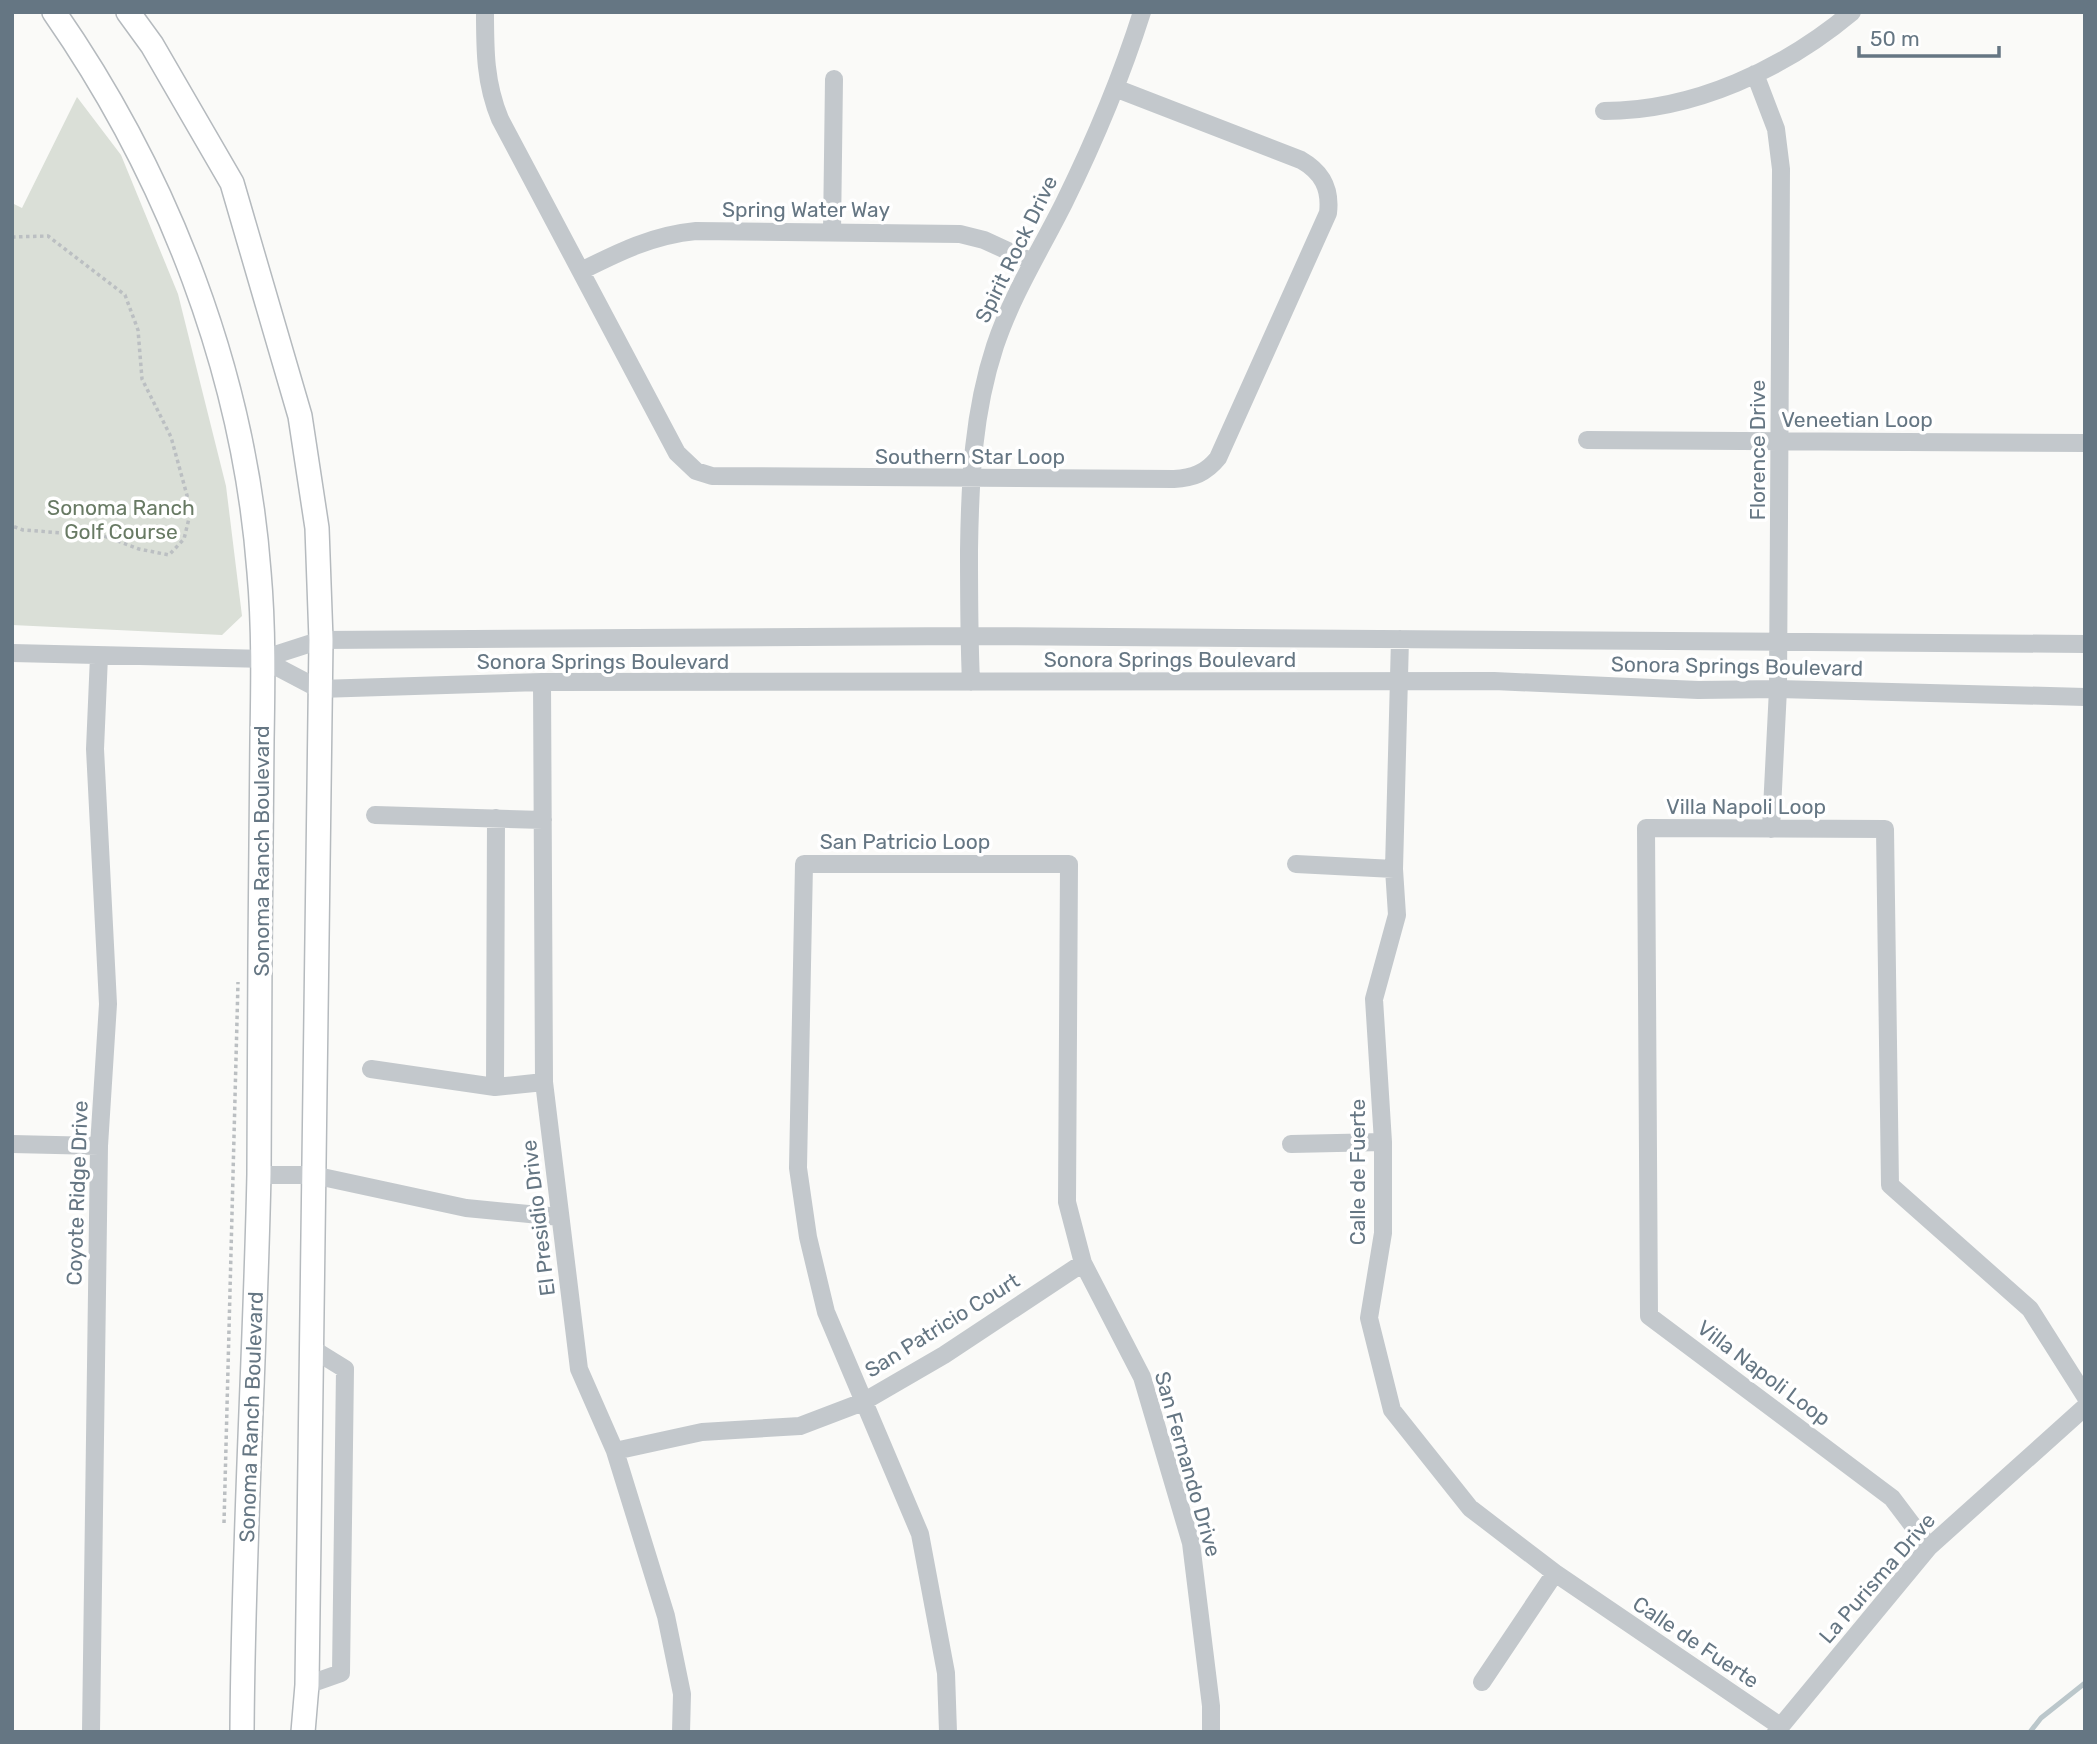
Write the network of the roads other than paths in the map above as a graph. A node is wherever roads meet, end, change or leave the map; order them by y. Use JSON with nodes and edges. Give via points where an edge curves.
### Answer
{"nodes":[{"id":1,"x":54,"y":12,"type":"edge"},
{"id":2,"x":128,"y":12,"type":"edge"},
{"id":3,"x":485,"y":12,"type":"edge"},
{"id":4,"x":1142,"y":12,"type":"edge"},
{"id":5,"x":1852,"y":12,"type":"edge"},
{"id":6,"x":1755,"y":75,"type":"junction"},
{"id":7,"x":834,"y":79,"type":"dead end"},
{"id":8,"x":1115,"y":88,"type":"junction"},
{"id":9,"x":1604,"y":111,"type":"dead end"},
{"id":10,"x":832,"y":232,"type":"junction"},
{"id":11,"x":1032,"y":262,"type":"junction"},
{"id":12,"x":582,"y":271,"type":"junction"},
{"id":13,"x":1587,"y":440,"type":"dead end"},
{"id":14,"x":1780,"y":441,"type":"junction"},
{"id":15,"x":2085,"y":443,"type":"edge"},
{"id":16,"x":970,"y":479,"type":"junction"},
{"id":17,"x":969,"y":636,"type":"junction"},
{"id":18,"x":1401,"y":639,"type":"junction"},
{"id":19,"x":321,"y":640,"type":"junction"},
{"id":20,"x":1778,"y":642,"type":"junction"},
{"id":21,"x":2085,"y":644,"type":"edge"},
{"id":22,"x":12,"y":653,"type":"edge"},
{"id":23,"x":99,"y":656,"type":"junction"},
{"id":24,"x":262,"y":659,"type":"junction"},
{"id":25,"x":1399,"y":681,"type":"junction"},
{"id":26,"x":542,"y":682,"type":"junction"},
{"id":27,"x":971,"y":682,"type":"junction"},
{"id":28,"x":319,"y":689,"type":"junction"},
{"id":29,"x":1778,"y":689,"type":"junction"},
{"id":30,"x":2085,"y":697,"type":"edge"},
{"id":31,"x":375,"y":815,"type":"dead end"},
{"id":32,"x":496,"y":818,"type":"junction"},
{"id":33,"x":543,"y":820,"type":"junction"},
{"id":34,"x":1772,"y":829,"type":"junction"},
{"id":35,"x":1296,"y":864,"type":"dead end"},
{"id":36,"x":1394,"y":869,"type":"junction"},
{"id":37,"x":370,"y":1069,"type":"dead end"},
{"id":38,"x":544,"y":1082,"type":"junction"},
{"id":39,"x":495,"y":1087,"type":"junction"},
{"id":40,"x":1383,"y":1142,"type":"junction"},
{"id":41,"x":12,"y":1144,"type":"edge"},
{"id":42,"x":1292,"y":1144,"type":"dead end"},
{"id":43,"x":99,"y":1146,"type":"junction"},
{"id":44,"x":259,"y":1175,"type":"junction"},
{"id":45,"x":313,"y":1175,"type":"junction"},
{"id":46,"x":560,"y":1217,"type":"junction"},
{"id":47,"x":1083,"y":1263,"type":"junction"},
{"id":48,"x":311,"y":1348,"type":"junction"},
{"id":49,"x":2085,"y":1396,"type":"edge"},
{"id":50,"x":863,"y":1402,"type":"junction"},
{"id":51,"x":2085,"y":1407,"type":"edge"},
{"id":52,"x":615,"y":1451,"type":"junction"},
{"id":53,"x":1929,"y":1547,"type":"junction"},
{"id":54,"x":1555,"y":1573,"type":"junction"},
{"id":55,"x":1482,"y":1682,"type":"dead end"},
{"id":56,"x":307,"y":1685,"type":"junction"},
{"id":57,"x":1778,"y":1729,"type":"edge"},
{"id":58,"x":91,"y":1732,"type":"edge"},
{"id":59,"x":242,"y":1732,"type":"edge"},
{"id":60,"x":303,"y":1732,"type":"edge"},
{"id":61,"x":681,"y":1732,"type":"edge"},
{"id":62,"x":948,"y":1732,"type":"edge"},
{"id":63,"x":1211,"y":1732,"type":"edge"}],
"edges":[{"from":1,"to":24,"type":"main road","name":"Sonoma Ranch Boulevard","via":[[138,151],[180,242],[205,315],[238,432],[252,514]]},
{"from":2,"to":19,"type":"main road","via":[[232,183],[300,416],[317,527]]},
{"from":3,"to":12,"type":"street","name":"Southern Star Loop","via":[[486,75],[495,105]]},
{"from":4,"to":8,"type":"street","name":"Spirit Rock Drive"},
{"from":5,"to":6,"type":"street","via":[[1807,46]]},
{"from":6,"to":9,"type":"street","via":[[1673,101]]},
{"from":6,"to":14,"type":"street","name":"Florence Drive","via":[[1772,116],[1780,156]]},
{"from":7,"to":10,"type":"street"},
{"from":8,"to":11,"type":"street","name":"Spirit Rock Drive","via":[[1068,195]]},
{"from":8,"to":16,"type":"street","name":"Southern Star Loop","via":[[1309,164],[1327,187],[1328,213],[1218,458],[1201,474],[1174,479]]},
{"from":10,"to":11,"type":"street","name":"Spring Water Way","via":[[960,234]]},
{"from":10,"to":12,"type":"street","name":"Spring Water Way","via":[[679,232],[643,241]]},
{"from":11,"to":16,"type":"street","name":"Spirit Rock Drive","via":[[990,364],[976,419]]},
{"from":12,"to":16,"type":"street","name":"Southern Star Loop","via":[[677,453],[696,471],[722,477]]},
{"from":13,"to":14,"type":"street","name":"Veneetian Loop"},
{"from":14,"to":15,"type":"street","name":"Veneetian Loop"},
{"from":14,"to":20,"type":"street","name":"Florence Drive"},
{"from":16,"to":17,"type":"street","name":"Spirit Rock Drive"},
{"from":17,"to":18,"type":"street","name":"Sonora Springs Boulevard"},
{"from":17,"to":19,"type":"street","name":"Sonora Springs Boulevard"},
{"from":17,"to":27,"type":"street","name":"Spirit Rock Drive"},
{"from":18,"to":20,"type":"street","name":"Sonora Springs Boulevard"},
{"from":18,"to":25,"type":"street","name":"Calle de Fuerte"},
{"from":19,"to":24,"type":"street","name":"Sonora Springs Boulevard"},
{"from":19,"to":28,"type":"main road"},
{"from":20,"to":21,"type":"street","name":"Sonora Springs Boulevard"},
{"from":20,"to":29,"type":"street","name":"Florence Drive"},
{"from":22,"to":23,"type":"street","name":"Sonora Springs Boulevard"},
{"from":23,"to":24,"type":"street","name":"Sonora Springs Boulevard"},
{"from":23,"to":43,"type":"street","name":"Coyote Ridge Drive","via":[[95,749],[107,1004]]},
{"from":24,"to":28,"type":"street","name":"Sonora Springs Boulevard"},
{"from":24,"to":44,"type":"main road","name":"Sonoma Ranch Boulevard"},
{"from":25,"to":27,"type":"street","name":"Sonora Springs Boulevard"},
{"from":25,"to":29,"type":"street","name":"Sonora Springs Boulevard"},
{"from":25,"to":36,"type":"street","name":"Calle de Fuerte"},
{"from":26,"to":27,"type":"street","name":"Sonora Springs Boulevard"},
{"from":26,"to":28,"type":"street","name":"Sonora Springs Boulevard"},
{"from":26,"to":33,"type":"street","name":"El Presidio Drive"},
{"from":28,"to":45,"type":"main road"},
{"from":29,"to":30,"type":"street","name":"Sonora Springs Boulevard"},
{"from":29,"to":34,"type":"street","name":"Florence Drive"},
{"from":31,"to":32,"type":"street"},
{"from":32,"to":33,"type":"street"},
{"from":32,"to":39,"type":"street"},
{"from":33,"to":38,"type":"street","name":"El Presidio Drive"},
{"from":34,"to":49,"type":"street","name":"Villa Napoli Loop","via":[[1885,829],[1890,1185],[2029,1309]]},
{"from":34,"to":53,"type":"street","name":"Villa Napoli Loop","via":[[1646,828],[1649,1316],[1892,1499]]},
{"from":35,"to":36,"type":"street"},
{"from":36,"to":40,"type":"street","name":"Calle de Fuerte","via":[[1397,915],[1374,999]]},
{"from":37,"to":39,"type":"street"},
{"from":38,"to":39,"type":"street"},
{"from":38,"to":46,"type":"street","name":"El Presidio Drive"},
{"from":40,"to":42,"type":"street"},
{"from":40,"to":54,"type":"street","name":"Calle de Fuerte","via":[[1383,1233],[1369,1318],[1392,1410],[1470,1508]]},
{"from":41,"to":43,"type":"street"},
{"from":43,"to":58,"type":"street","name":"Coyote Ridge Drive"},
{"from":44,"to":45,"type":"street"},
{"from":44,"to":59,"type":"main road","name":"Sonoma Ranch Boulevard"},
{"from":45,"to":46,"type":"street","via":[[466,1208]]},
{"from":45,"to":48,"type":"main road"},
{"from":46,"to":52,"type":"street","name":"El Presidio Drive","via":[[579,1368]]},
{"from":47,"to":50,"type":"street","name":"San Patricio Court","via":[[944,1355]]},
{"from":47,"to":50,"type":"street","name":"San Patricio Loop","via":[[1067,1202],[1069,864],[804,864],[798,1168],[826,1312]]},
{"from":47,"to":63,"type":"street","name":"San Fernando Drive","via":[[1142,1377],[1191,1543]]},
{"from":48,"to":56,"type":"main road"},
{"from":48,"to":56,"type":"street","via":[[345,1369],[341,1673]]},
{"from":50,"to":52,"type":"street","name":"San Patricio Court","via":[[800,1426],[702,1432]]},
{"from":50,"to":62,"type":"street","via":[[920,1534],[946,1673]]},
{"from":51,"to":53,"type":"street","name":"La Purisma Drive"},
{"from":52,"to":61,"type":"street","name":"El Presidio Drive","via":[[666,1616],[682,1694]]},
{"from":53,"to":57,"type":"street","name":"La Purisma Drive"},
{"from":54,"to":55,"type":"street"},
{"from":54,"to":57,"type":"street","name":"Calle de Fuerte"},
{"from":56,"to":60,"type":"main road"}]}
